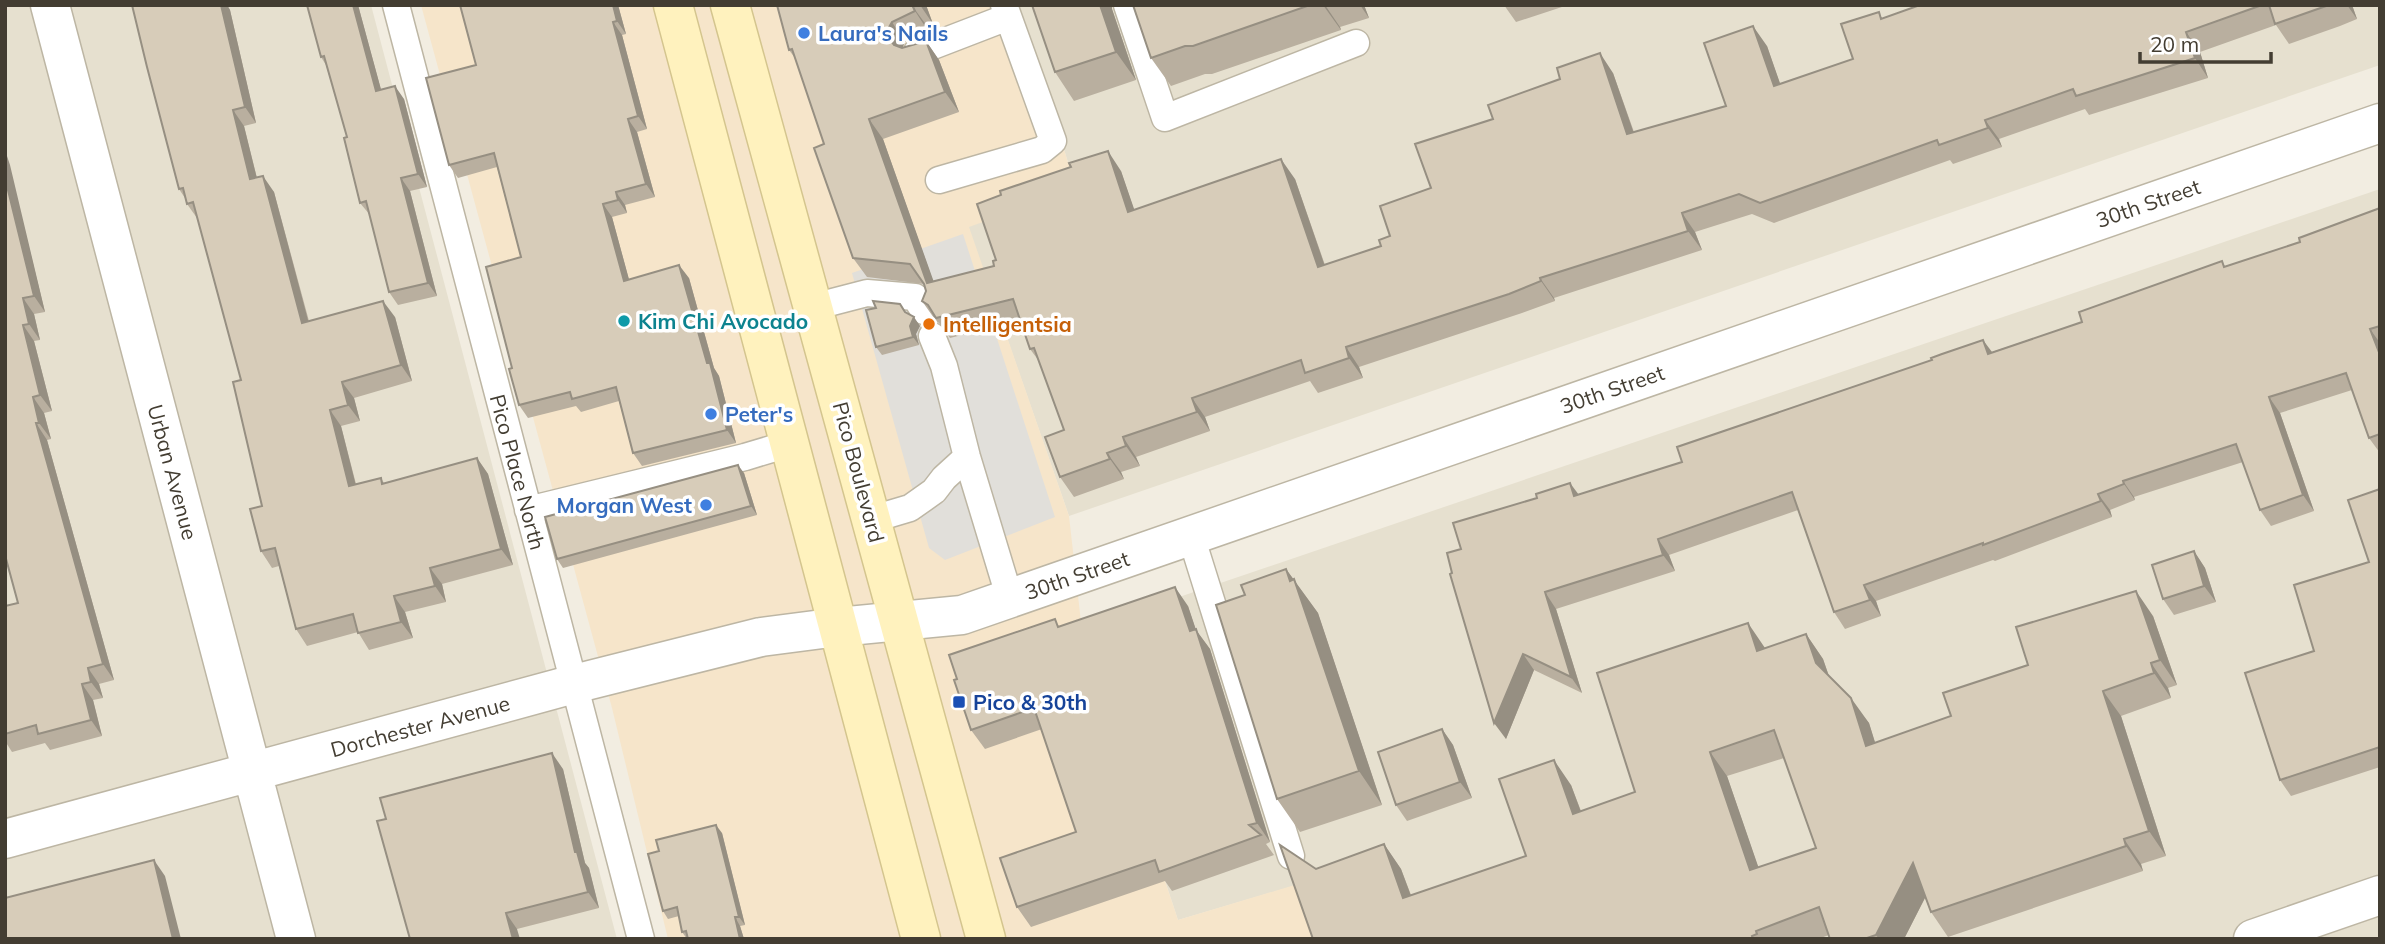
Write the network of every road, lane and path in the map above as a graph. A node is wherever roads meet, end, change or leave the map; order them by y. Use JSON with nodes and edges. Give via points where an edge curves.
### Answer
{"nodes":[{"id":1,"x":50,"y":5,"type":"edge"},
{"id":2,"x":396,"y":5,"type":"edge"},
{"id":3,"x":673,"y":5,"type":"edge"},
{"id":4,"x":730,"y":5,"type":"edge"},
{"id":5,"x":1128,"y":5,"type":"edge"},
{"id":6,"x":1005,"y":8,"type":"edge"},
{"id":7,"x":1356,"y":43,"type":"dead end"},
{"id":8,"x":917,"y":52,"type":"edge"},
{"id":9,"x":2380,"y":123,"type":"edge"},
{"id":10,"x":939,"y":180,"type":"dead end"},
{"id":11,"x":813,"y":307,"type":"junction"},
{"id":12,"x":924,"y":311,"type":"edge"},
{"id":13,"x":932,"y":336,"type":"edge"},
{"id":14,"x":788,"y":443,"type":"junction"},
{"id":15,"x":967,"y":457,"type":"junction"},
{"id":16,"x":528,"y":510,"type":"junction"},
{"id":17,"x":873,"y":519,"type":"junction"},
{"id":18,"x":1191,"y":536,"type":"junction"},
{"id":19,"x":1010,"y":598,"type":"junction"},
{"id":20,"x":899,"y":621,"type":"junction"},
{"id":21,"x":838,"y":627,"type":"junction"},
{"id":22,"x":573,"y":684,"type":"junction"},
{"id":23,"x":251,"y":771,"type":"junction"},
{"id":24,"x":5,"y":839,"type":"edge"},
{"id":25,"x":1291,"y":856,"type":"edge"},
{"id":26,"x":2380,"y":895,"type":"edge"},
{"id":27,"x":296,"y":939,"type":"edge"},
{"id":28,"x":642,"y":939,"type":"edge"},
{"id":29,"x":921,"y":939,"type":"edge"},
{"id":30,"x":986,"y":939,"type":"edge"},
{"id":31,"x":2253,"y":939,"type":"edge"}],
"edges":[{"from":1,"to":23,"type":"street","name":"Urban Avenue"},
{"from":2,"to":16,"type":"lane","name":"Pico Place North"},
{"from":3,"to":14,"type":"main road"},
{"from":4,"to":11,"type":"main road","name":"Pico Boulevard"},
{"from":5,"to":7,"type":"lane","via":[[1165,118]]},
{"from":6,"to":8,"type":"lane","via":[[1000,20]]},
{"from":6,"to":10,"type":"lane","via":[[1053,142],[1042,150]]},
{"from":9,"to":18,"type":"street","name":"30th Street"},
{"from":11,"to":12,"type":"lane","via":[[867,293],[915,297]]},
{"from":11,"to":17,"type":"main road","name":"Pico Boulevard"},
{"from":13,"to":15,"type":"lane"},
{"from":14,"to":16,"type":"lane"},
{"from":14,"to":21,"type":"main road"},
{"from":15,"to":17,"type":"lane","via":[[910,508]]},
{"from":15,"to":19,"type":"lane"},
{"from":16,"to":22,"type":"lane","name":"Pico Place North"},
{"from":17,"to":20,"type":"main road","name":"Pico Boulevard"},
{"from":18,"to":19,"type":"street","name":"30th Street"},
{"from":18,"to":25,"type":"lane"},
{"from":19,"to":20,"type":"street","name":"30th Street","via":[[962,615]]},
{"from":20,"to":21,"type":"street","name":"30th Street"},
{"from":20,"to":30,"type":"main road","name":"Pico Boulevard"},
{"from":21,"to":22,"type":"street","name":"Dorchester Avenue","via":[[761,637]]},
{"from":21,"to":29,"type":"main road"},
{"from":22,"to":23,"type":"street","name":"Dorchester Avenue"},
{"from":22,"to":28,"type":"lane","name":"Pico Place North"},
{"from":23,"to":24,"type":"street","name":"Dorchester Avenue"},
{"from":23,"to":27,"type":"street","name":"Urban Avenue"},
{"from":26,"to":31,"type":"street"}]}
